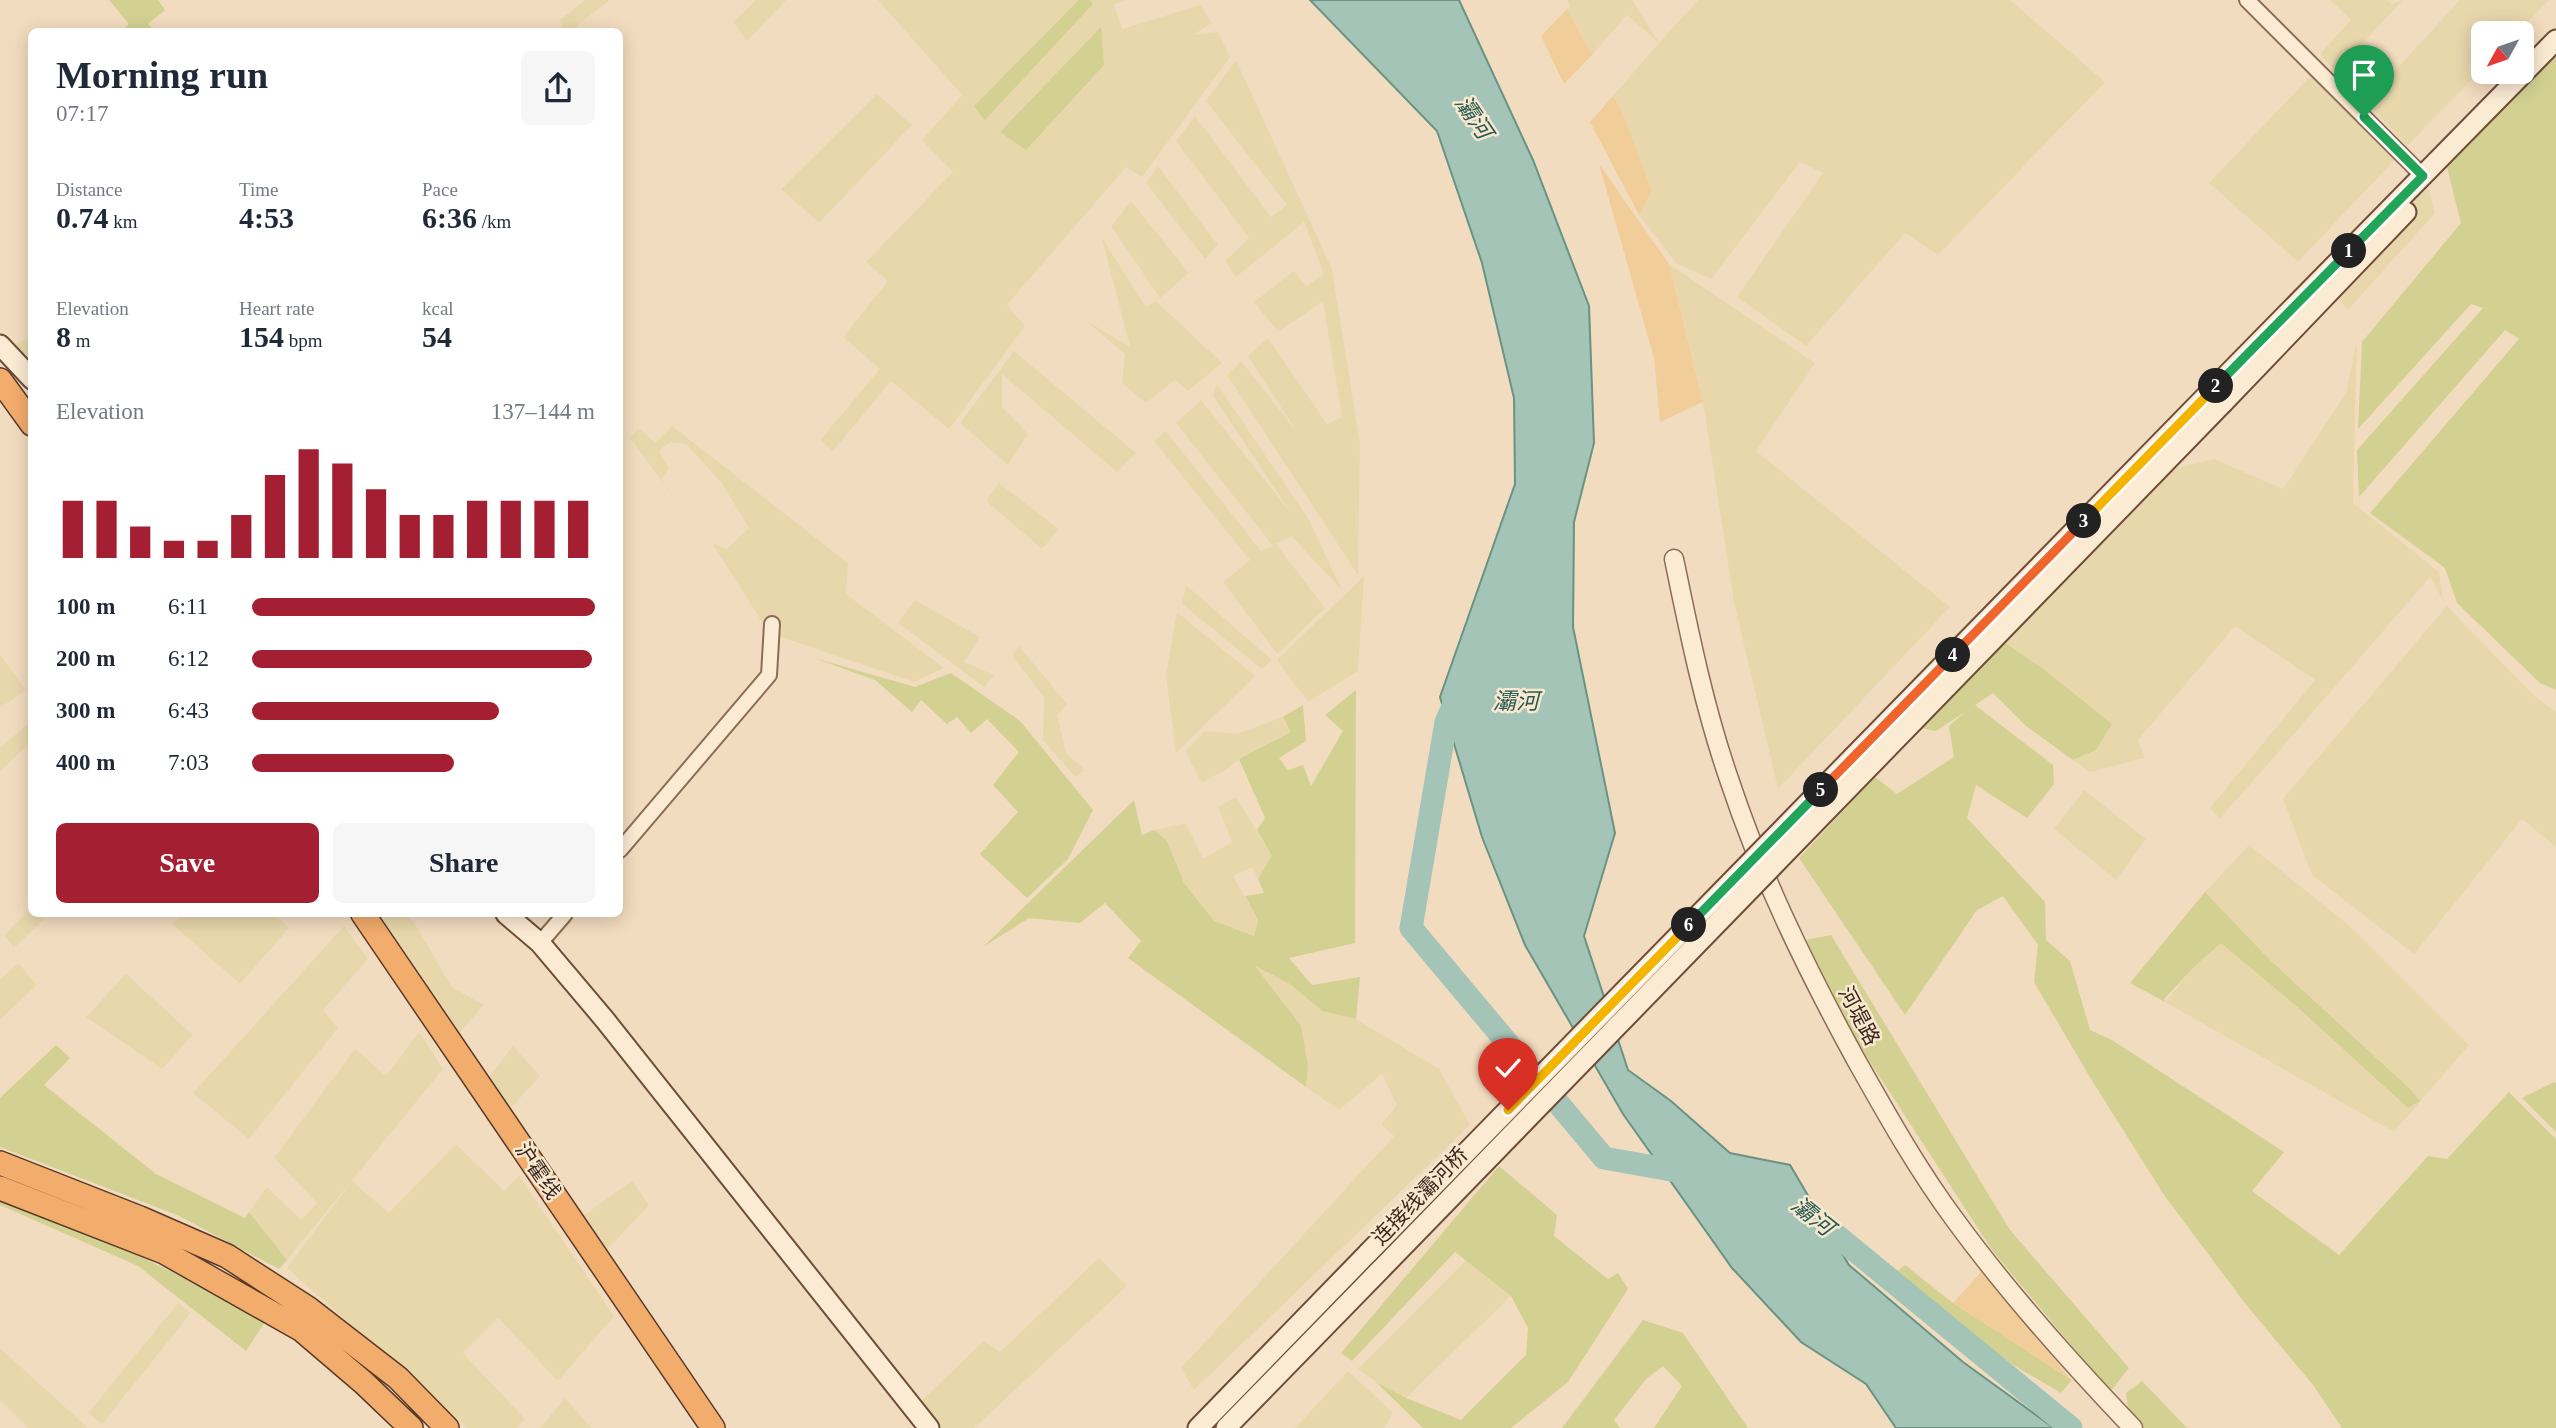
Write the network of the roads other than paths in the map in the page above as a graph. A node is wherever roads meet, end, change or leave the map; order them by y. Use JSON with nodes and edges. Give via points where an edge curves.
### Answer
{"nodes":[{"id":1,"x":2247,"y":0,"type":"edge"},
{"id":2,"x":2556,"y":40,"type":"edge"},
{"id":3,"x":2556,"y":55,"type":"edge"},
{"id":4,"x":2423,"y":176,"type":"junction"},
{"id":5,"x":0,"y":345,"type":"edge"},
{"id":6,"x":28,"y":375,"type":"edge"},
{"id":7,"x":0,"y":380,"type":"edge"},
{"id":8,"x":2217,"y":397,"type":"junction"},
{"id":9,"x":28,"y":418,"type":"edge"},
{"id":10,"x":1674,"y":559,"type":"dead end"},
{"id":11,"x":772,"y":624,"type":"dead end"},
{"id":12,"x":623,"y":846,"type":"edge"},
{"id":13,"x":365,"y":917,"type":"edge"},
{"id":14,"x":510,"y":917,"type":"edge"},
{"id":15,"x":562,"y":917,"type":"edge"},
{"id":16,"x":540,"y":943,"type":"junction"},
{"id":17,"x":0,"y":1163,"type":"edge"},
{"id":18,"x":0,"y":1188,"type":"edge"},
{"id":19,"x":411,"y":1428,"type":"edge"},
{"id":20,"x":447,"y":1428,"type":"edge"},
{"id":21,"x":713,"y":1428,"type":"edge"},
{"id":22,"x":929,"y":1428,"type":"edge"},
{"id":23,"x":1198,"y":1428,"type":"edge"},
{"id":24,"x":1226,"y":1428,"type":"edge"},
{"id":25,"x":2133,"y":1428,"type":"edge"}],
"edges":[{"from":1,"to":4,"type":"street"},
{"from":2,"to":4,"type":"main road"},
{"from":3,"to":8,"type":"main road"},
{"from":4,"to":8,"type":"main road"},
{"from":5,"to":6,"type":"main road"},
{"from":7,"to":9,"type":"highway"},
{"from":8,"to":23,"type":"main road","name":"连接线灞河桥","bridge":true},
{"from":8,"to":24,"type":"main road","name":"连接线灞河桥","bridge":true},
{"from":10,"to":25,"type":"street","name":"河堤路","via":[[1692,649],[1728,776],[1752,844],[1832,1015],[1953,1218],[2038,1326]]},
{"from":11,"to":12,"type":"street","via":[[769,675]]},
{"from":13,"to":21,"type":"highway","name":"沪霍线"},
{"from":14,"to":16,"type":"main road"},
{"from":15,"to":16,"type":"street"},
{"from":16,"to":22,"type":"main road"},
{"from":17,"to":20,"type":"highway","via":[[227,1256],[309,1309],[398,1378]]},
{"from":18,"to":19,"type":"highway","via":[[164,1252],[302,1330]]}]}
